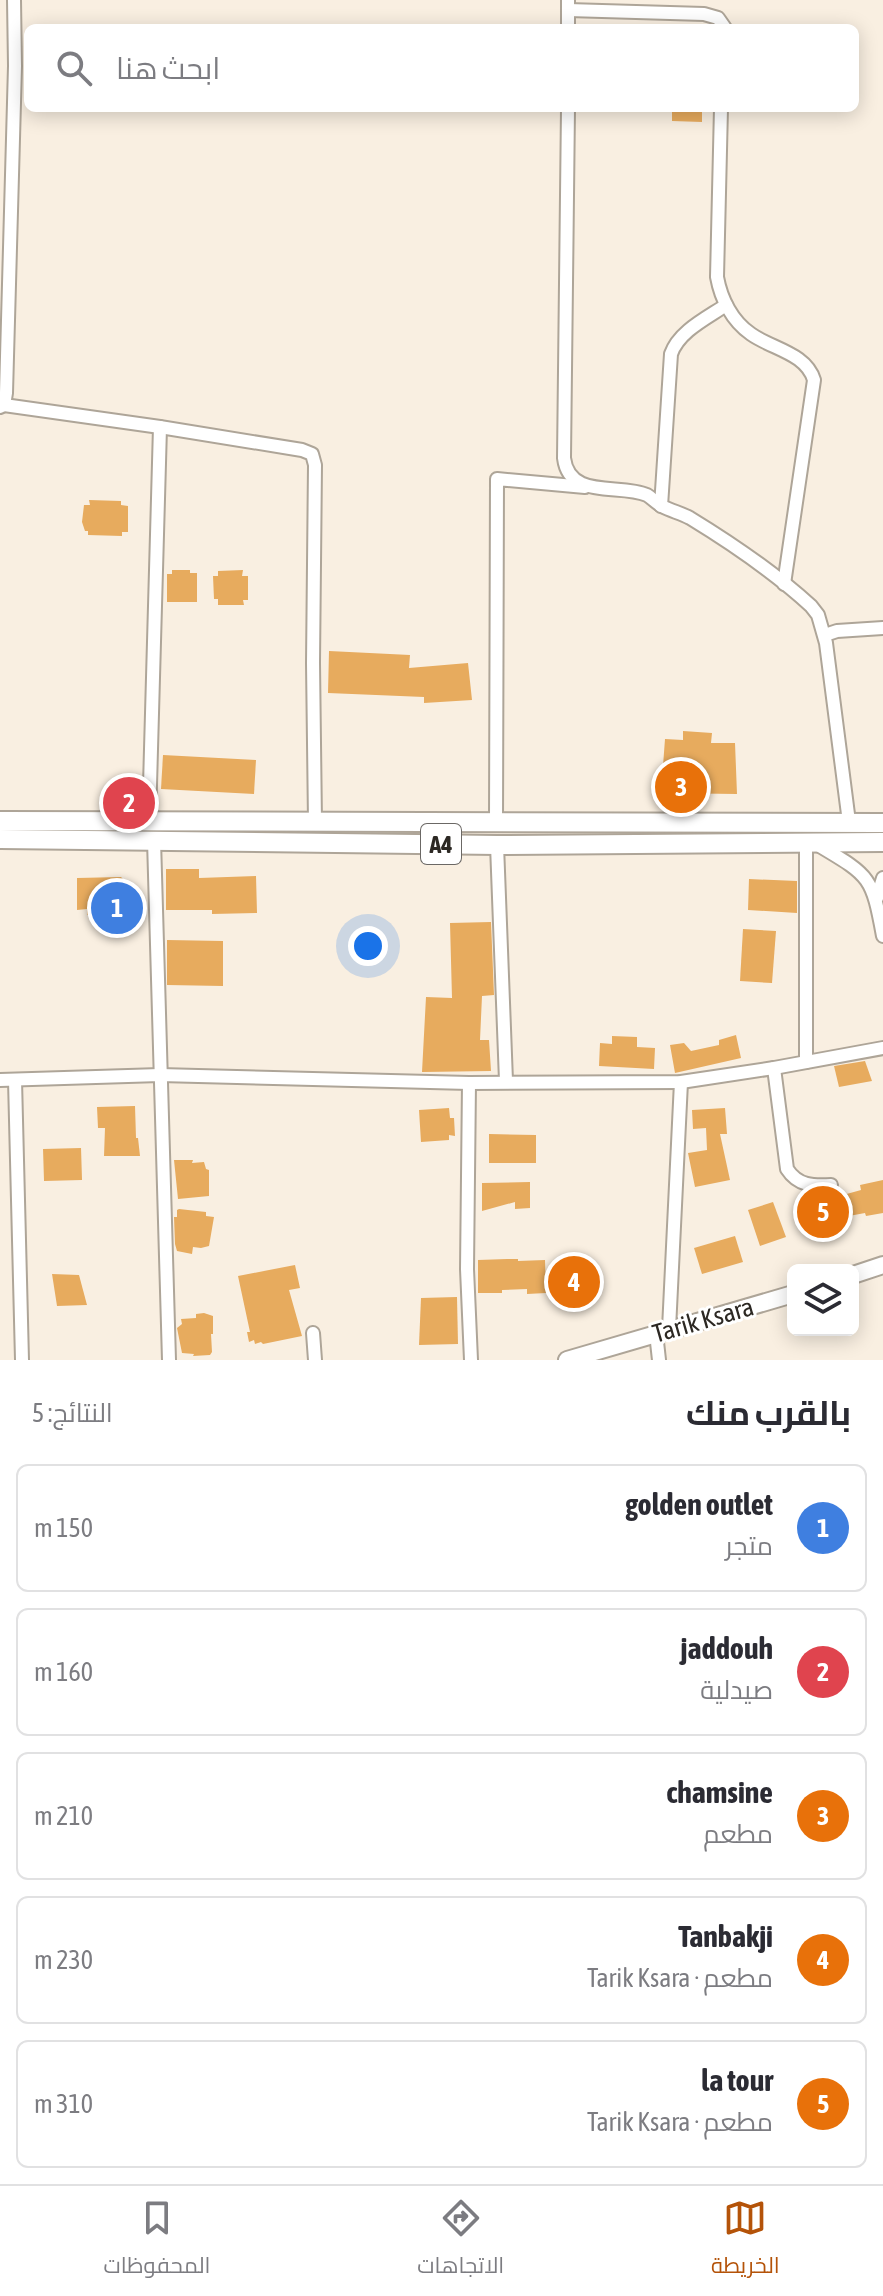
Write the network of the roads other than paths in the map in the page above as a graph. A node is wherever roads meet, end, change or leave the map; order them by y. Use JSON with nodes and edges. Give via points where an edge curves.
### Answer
{"nodes":[{"id":1,"x":14,"y":0,"type":"edge"},
{"id":2,"x":568,"y":5,"type":"edge"},
{"id":3,"x":722,"y":24,"type":"edge"},
{"id":4,"x":568,"y":112,"type":"edge"},
{"id":5,"x":721,"y":112,"type":"edge"},
{"id":6,"x":726,"y":305,"type":"junction"},
{"id":7,"x":2,"y":406,"type":"edge"},
{"id":8,"x":160,"y":427,"type":"junction"},
{"id":9,"x":595,"y":488,"type":"junction"},
{"id":10,"x":661,"y":506,"type":"junction"},
{"id":11,"x":784,"y":584,"type":"junction"},
{"id":12,"x":883,"y":628,"type":"edge"},
{"id":13,"x":825,"y":635,"type":"junction"},
{"id":14,"x":0,"y":821,"type":"edge"},
{"id":15,"x":149,"y":821,"type":"junction"},
{"id":16,"x":315,"y":822,"type":"junction"},
{"id":17,"x":849,"y":822,"type":"junction"},
{"id":18,"x":496,"y":823,"type":"junction"},
{"id":19,"x":883,"y":823,"type":"edge"},
{"id":20,"x":0,"y":839,"type":"edge"},
{"id":21,"x":154,"y":840,"type":"junction"},
{"id":22,"x":810,"y":842,"type":"junction"},
{"id":23,"x":883,"y":842,"type":"edge"},
{"id":24,"x":497,"y":845,"type":"junction"},
{"id":25,"x":883,"y":878,"type":"edge"},
{"id":26,"x":876,"y":901,"type":"junction"},
{"id":27,"x":883,"y":936,"type":"edge"},
{"id":28,"x":883,"y":1048,"type":"edge"},
{"id":29,"x":806,"y":1062,"type":"junction"},
{"id":30,"x":774,"y":1068,"type":"junction"},
{"id":31,"x":160,"y":1075,"type":"junction"},
{"id":32,"x":0,"y":1080,"type":"edge"},
{"id":33,"x":15,"y":1080,"type":"junction"},
{"id":34,"x":506,"y":1081,"type":"junction"},
{"id":35,"x":681,"y":1082,"type":"junction"},
{"id":36,"x":469,"y":1083,"type":"junction"},
{"id":37,"x":831,"y":1185,"type":"dead end"},
{"id":38,"x":883,"y":1265,"type":"edge"},
{"id":39,"x":859,"y":1273,"type":"edge"},
{"id":40,"x":787,"y":1296,"type":"edge"},
{"id":41,"x":662,"y":1331,"type":"junction"},
{"id":42,"x":313,"y":1333,"type":"dead end"},
{"id":43,"x":22,"y":1360,"type":"edge"},
{"id":44,"x":169,"y":1360,"type":"edge"},
{"id":45,"x":315,"y":1360,"type":"edge"},
{"id":46,"x":471,"y":1360,"type":"edge"},
{"id":47,"x":567,"y":1360,"type":"edge"},
{"id":48,"x":659,"y":1360,"type":"edge"}],
"edges":[{"from":1,"to":7,"type":"street"},
{"from":2,"to":3,"type":"street","via":[[704,14]]},
{"from":4,"to":9,"type":"street","via":[[564,458],[571,477]]},
{"from":5,"to":6,"type":"street","via":[[717,277]]},
{"from":6,"to":10,"type":"street","via":[[685,334],[671,354]]},
{"from":6,"to":11,"type":"street","via":[[751,335],[805,364],[814,380]]},
{"from":7,"to":8,"type":"street"},
{"from":8,"to":15,"type":"street"},
{"from":8,"to":16,"type":"street","via":[[302,450],[314,459]]},
{"from":9,"to":10,"type":"street","via":[[637,492]]},
{"from":9,"to":18,"type":"street","via":[[497,479]]},
{"from":10,"to":11,"type":"street","via":[[688,517]]},
{"from":11,"to":13,"type":"street","via":[[811,606]]},
{"from":12,"to":13,"type":"street"},
{"from":13,"to":17,"type":"street"},
{"from":14,"to":15,"type":"highway","number":"A4"},
{"from":15,"to":16,"type":"highway","number":"A4"},
{"from":16,"to":18,"type":"highway","number":"A4"},
{"from":17,"to":18,"type":"highway","number":"A4"},
{"from":17,"to":19,"type":"highway","number":"A4"},
{"from":20,"to":21,"type":"highway","number":"A4"},
{"from":21,"to":24,"type":"highway","number":"A4"},
{"from":21,"to":31,"type":"street"},
{"from":22,"to":23,"type":"highway","number":"A4"},
{"from":22,"to":24,"type":"highway","number":"A4"},
{"from":22,"to":26,"type":"street","via":[[862,874]]},
{"from":22,"to":29,"type":"street"},
{"from":24,"to":34,"type":"street"},
{"from":25,"to":26,"type":"street"},
{"from":26,"to":27,"type":"street"},
{"from":28,"to":29,"type":"street"},
{"from":29,"to":30,"type":"street"},
{"from":30,"to":35,"type":"street"},
{"from":30,"to":37,"type":"street","via":[[787,1169],[805,1185]]},
{"from":31,"to":33,"type":"street"},
{"from":31,"to":36,"type":"street"},
{"from":31,"to":44,"type":"street"},
{"from":32,"to":33,"type":"street"},
{"from":33,"to":43,"type":"street"},
{"from":34,"to":35,"type":"street"},
{"from":34,"to":36,"type":"street"},
{"from":35,"to":41,"type":"street"},
{"from":36,"to":46,"type":"street"},
{"from":38,"to":39,"type":"main road"},
{"from":40,"to":41,"type":"main road","name":"Tarik Ksara"},
{"from":41,"to":47,"type":"main road","name":"Tarik Ksara"},
{"from":41,"to":48,"type":"street"},
{"from":42,"to":45,"type":"street"}]}
